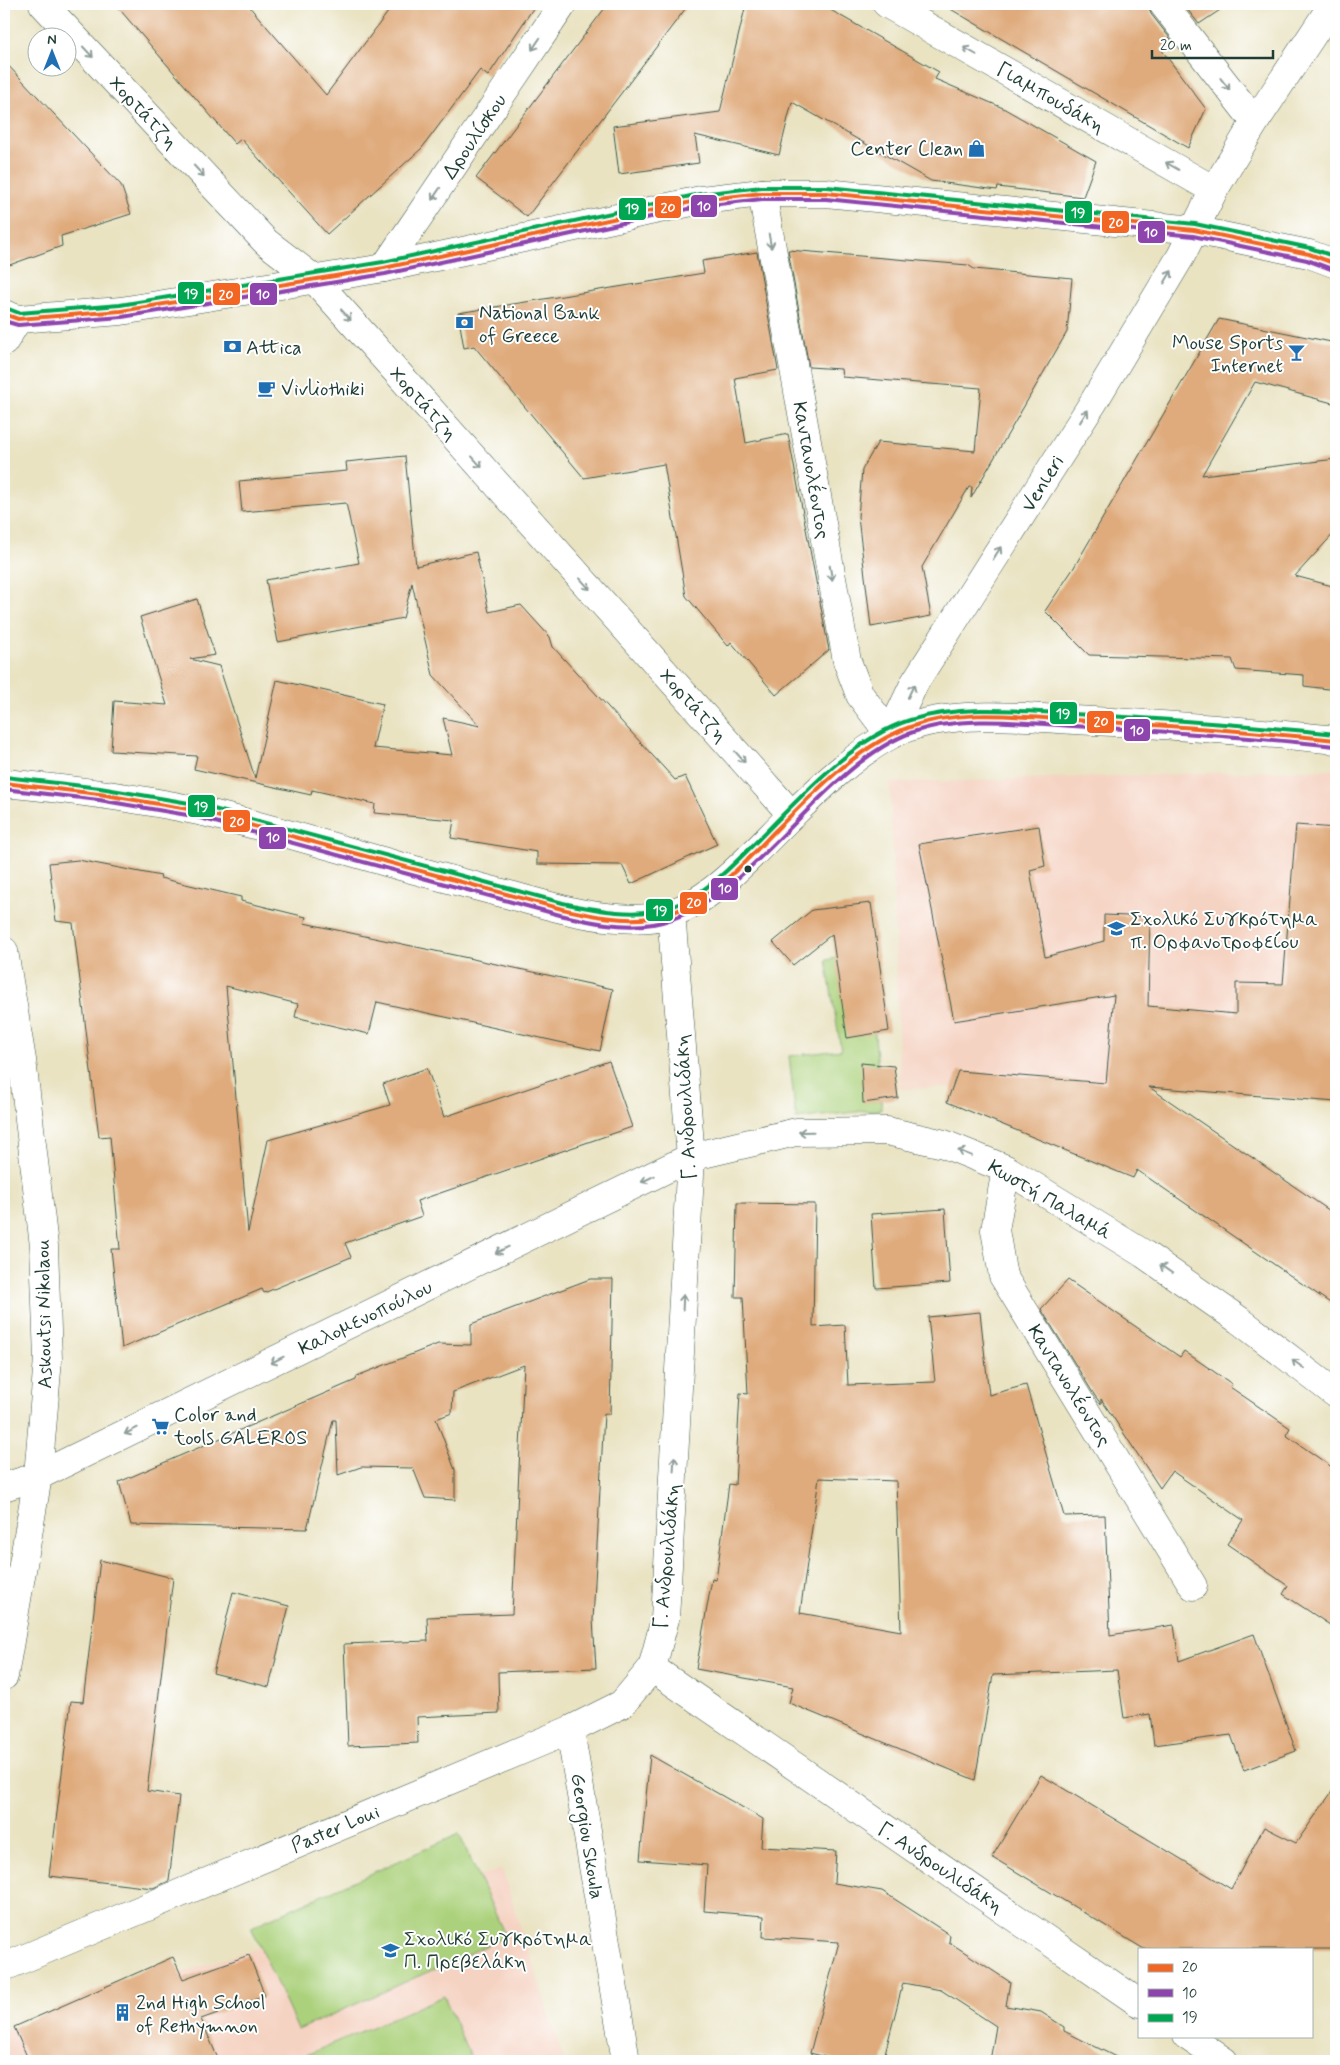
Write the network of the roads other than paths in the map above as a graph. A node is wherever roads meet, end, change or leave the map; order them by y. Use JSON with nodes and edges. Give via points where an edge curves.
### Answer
{"nodes":[{"id":1,"x":43,"y":4,"type":"edge"},
{"id":2,"x":563,"y":4,"type":"edge"},
{"id":3,"x":887,"y":4,"type":"edge"},
{"id":4,"x":1163,"y":4,"type":"edge"},
{"id":5,"x":1333,"y":4,"type":"edge"},
{"id":6,"x":1255,"y":122,"type":"junction"},
{"id":7,"x":1214,"y":190,"type":"junction"},
{"id":8,"x":762,"y":193,"type":"junction"},
{"id":9,"x":1194,"y":230,"type":"junction"},
{"id":10,"x":1336,"y":264,"type":"edge"},
{"id":11,"x":384,"y":268,"type":"junction"},
{"id":12,"x":313,"y":278,"type":"junction"},
{"id":13,"x":11,"y":316,"type":"edge"},
{"id":14,"x":4,"y":342,"type":"edge"},
{"id":15,"x":890,"y":735,"type":"junction"},
{"id":16,"x":1336,"y":740,"type":"edge"},
{"id":17,"x":4,"y":783,"type":"edge"},
{"id":18,"x":792,"y":815,"type":"junction"},
{"id":19,"x":672,"y":913,"type":"junction"},
{"id":20,"x":4,"y":951,"type":"edge"},
{"id":21,"x":13,"y":1062,"type":"edge"},
{"id":22,"x":691,"y":1157,"type":"junction"},
{"id":23,"x":1006,"y":1170,"type":"junction"},
{"id":24,"x":1336,"y":1394,"type":"edge"},
{"id":25,"x":38,"y":1476,"type":"junction"},
{"id":26,"x":4,"y":1487,"type":"edge"},
{"id":27,"x":1193,"y":1586,"type":"dead end"},
{"id":28,"x":652,"y":1668,"type":"junction"},
{"id":29,"x":4,"y":1676,"type":"edge"},
{"id":30,"x":570,"y":1730,"type":"junction"},
{"id":31,"x":4,"y":1967,"type":"edge"},
{"id":32,"x":1138,"y":2002,"type":"edge"},
{"id":33,"x":1190,"y":2038,"type":"edge"},
{"id":34,"x":626,"y":2061,"type":"edge"},
{"id":35,"x":1224,"y":2061,"type":"edge"}],
"edges":[{"from":1,"to":12,"type":"street","name":"Χορτάτζη","one_way":true,"via":[[266,242]]},
{"from":2,"to":11,"type":"street","name":"Δρουλίσκου","one_way":true},
{"from":7,"to":3,"type":"street","name":"Γιαμπουδάκη","one_way":true},
{"from":4,"to":6,"type":"street","one_way":true},
{"from":5,"to":6,"type":"street","name":"Venιeri"},
{"from":6,"to":7,"type":"street","name":"Venιeri"},
{"from":7,"to":9,"type":"street","name":"Venιeri"},
{"from":8,"to":9,"type":"street","via":[[826,193]]},
{"from":8,"to":11,"type":"street","via":[[701,200]]},
{"from":8,"to":15,"type":"street","name":"Καντανολέοντος","one_way":true,"via":[[847,661],[860,695]]},
{"from":9,"to":10,"type":"street","via":[[1309,254]]},
{"from":15,"to":9,"type":"street","name":"Venιeri","one_way":true,"via":[[915,682],[1093,403]]},
{"from":11,"to":12,"type":"street"},
{"from":12,"to":13,"type":"street","via":[[121,311]]},
{"from":12,"to":18,"type":"street","name":"Χορτάτζη","one_way":true},
{"from":13,"to":14,"type":"street"},
{"from":15,"to":16,"type":"street","via":[[933,722],[998,717],[1129,722]]},
{"from":15,"to":18,"type":"street"},
{"from":17,"to":19,"type":"street","via":[[194,810],[544,905],[610,918],[655,918]]},
{"from":18,"to":19,"type":"street","via":[[744,863],[702,896]]},
{"from":19,"to":22,"type":"street","name":"Γ. Ανδρουλιδάκη"},
{"from":20,"to":21,"type":"street","name":"Askoutsi Nikolaou"},
{"from":21,"to":25,"type":"street","name":"Askoutsi Nikolaou","via":[[44,1256],[48,1359]]},
{"from":23,"to":22,"type":"street","name":"Κωστή Παλαμά","one_way":true,"via":[[944,1144],[887,1131],[796,1132]]},
{"from":22,"to":25,"type":"street","name":"Καλομενοπούλου","one_way":true},
{"from":28,"to":22,"type":"street","name":"Γ. Ανδρουλιδάκη","one_way":true,"via":[[665,1619]]},
{"from":24,"to":23,"type":"street","name":"Κωστή Παλαμά","one_way":true,"via":[[1239,1320],[1144,1254]]},
{"from":23,"to":27,"type":"street","name":"Καντανολέοντος","via":[[995,1230],[1003,1276]]},
{"from":25,"to":26,"type":"street","name":"Καλομενοπούλου"},
{"from":25,"to":29,"type":"street","name":"Askoutsi Nikolaou"},
{"from":28,"to":30,"type":"street","name":"Paster Loui","via":[[622,1704]]},
{"from":28,"to":32,"type":"street","name":"Γ. Ανδρουλιδάκη"},
{"from":30,"to":31,"type":"street","name":"Paster Loui"},
{"from":30,"to":34,"type":"street","name":"Georgiou Skoula"},
{"from":33,"to":35,"type":"street"}]}
